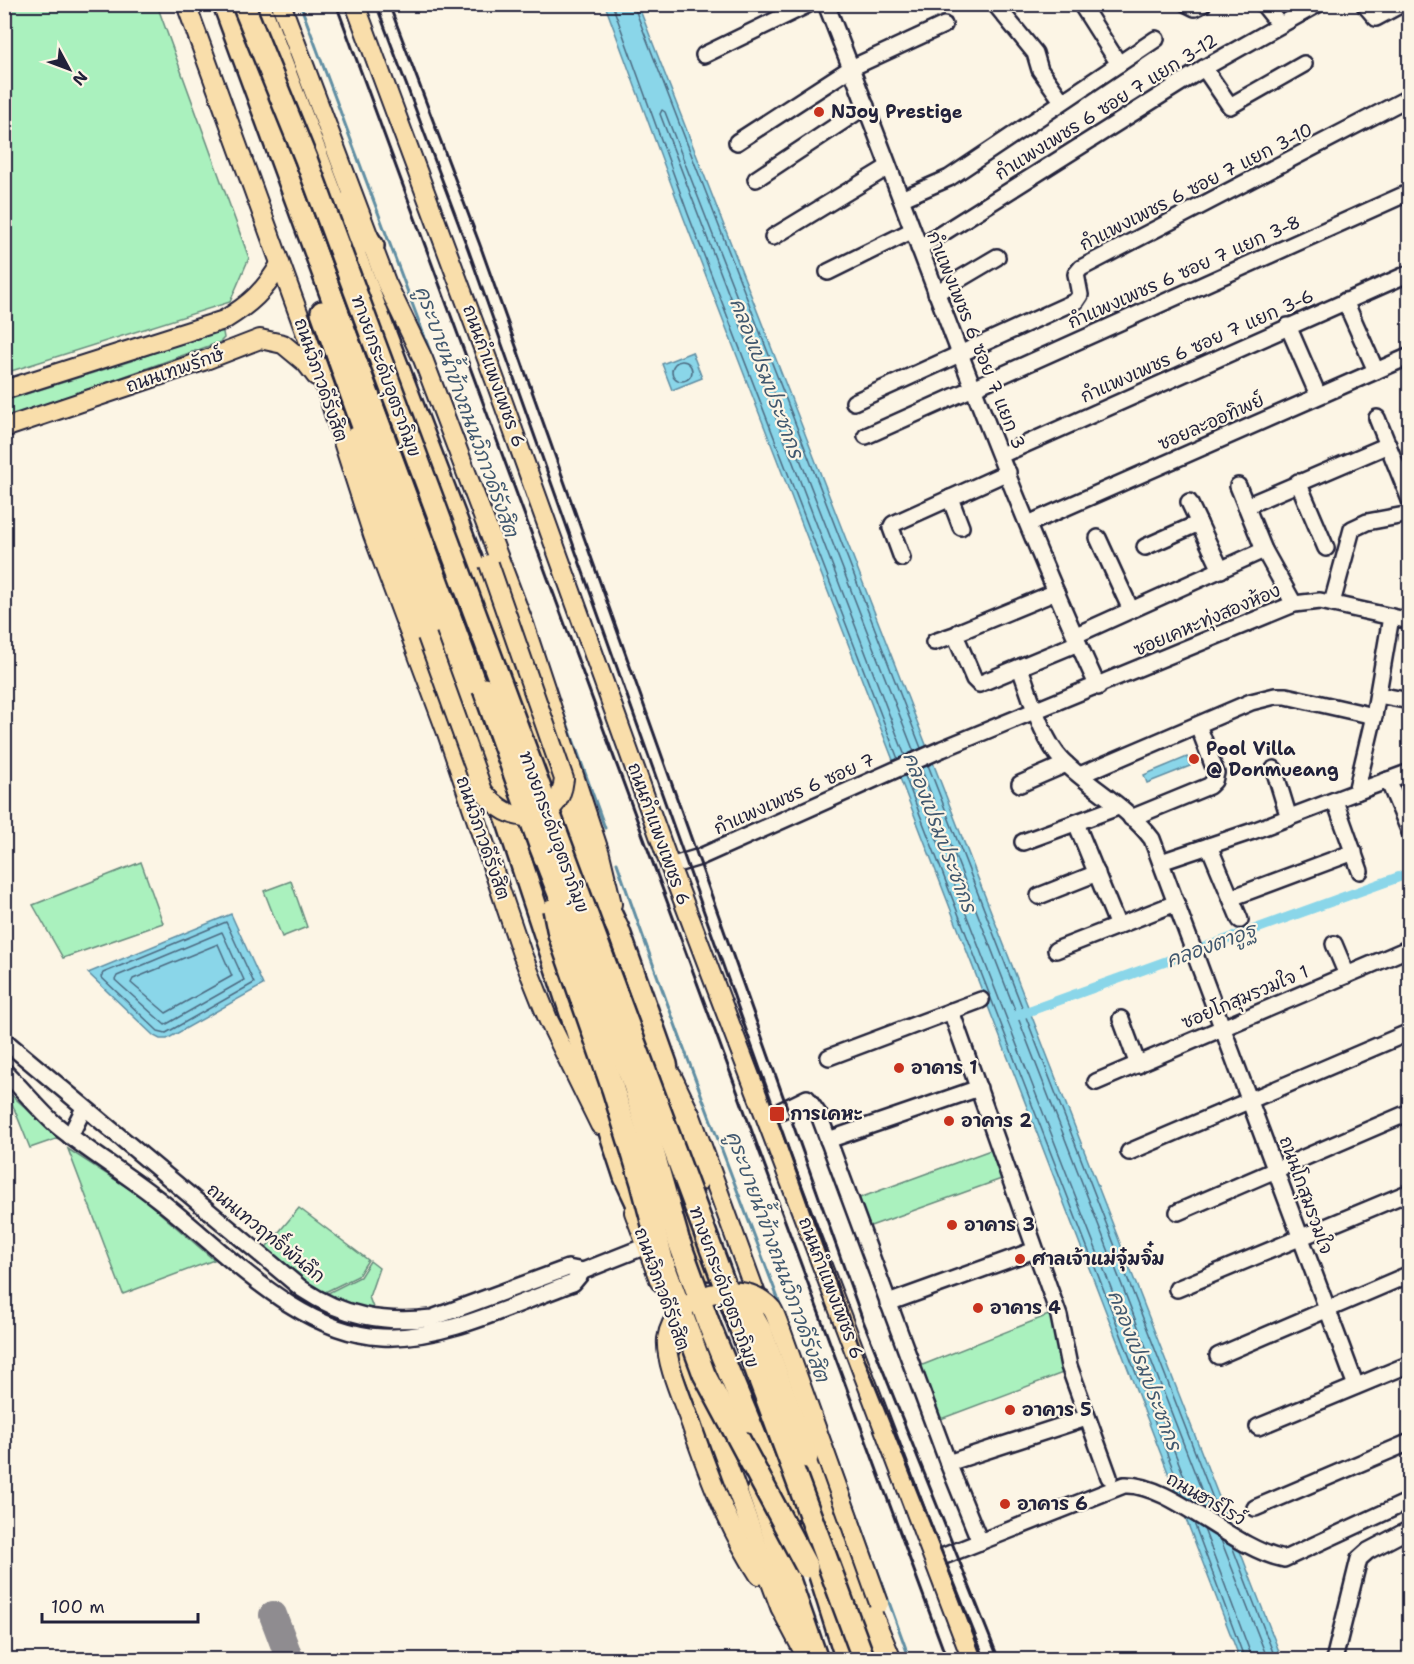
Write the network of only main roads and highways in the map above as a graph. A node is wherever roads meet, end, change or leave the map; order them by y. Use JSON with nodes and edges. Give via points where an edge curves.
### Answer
{"nodes":[{"id":1,"x":186,"y":4,"type":"edge"},
{"id":2,"x":208,"y":4,"type":"edge"},
{"id":3,"x":225,"y":4,"type":"edge"},
{"id":4,"x":243,"y":4,"type":"edge"},
{"id":5,"x":259,"y":4,"type":"edge"},
{"id":6,"x":280,"y":4,"type":"edge"},
{"id":7,"x":355,"y":4,"type":"edge"},
{"id":8,"x":323,"y":174,"type":"junction"},
{"id":9,"x":269,"y":234,"type":"junction"},
{"id":10,"x":373,"y":246,"type":"junction"},
{"id":11,"x":280,"y":264,"type":"junction"},
{"id":12,"x":386,"y":282,"type":"junction"},
{"id":13,"x":224,"y":320,"type":"junction"},
{"id":14,"x":235,"y":350,"type":"junction"},
{"id":15,"x":4,"y":390,"type":"edge"},
{"id":16,"x":327,"y":393,"type":"junction"},
{"id":17,"x":4,"y":428,"type":"edge"},
{"id":18,"x":420,"y":584,"type":"junction"},
{"id":19,"x":474,"y":682,"type":"junction"},
{"id":20,"x":618,"y":929,"type":"junction"},
{"id":21,"x":666,"y":1064,"type":"junction"},
{"id":22,"x":717,"y":1293,"type":"junction"},
{"id":23,"x":780,"y":1607,"type":"junction"},
{"id":24,"x":808,"y":1659,"type":"edge"},
{"id":25,"x":817,"y":1659,"type":"edge"},
{"id":26,"x":846,"y":1659,"type":"edge"},
{"id":27,"x":864,"y":1659,"type":"edge"},
{"id":28,"x":877,"y":1659,"type":"edge"},
{"id":29,"x":892,"y":1659,"type":"edge"},
{"id":30,"x":899,"y":1659,"type":"edge"},
{"id":31,"x":972,"y":1659,"type":"edge"}],
"edges":[{"from":1,"to":9,"type":"main road","name":"ถนนวิภาวดีรังสิต"},
{"from":2,"to":18,"type":"highway"},
{"from":3,"to":19,"type":"highway"},
{"from":3,"to":26,"type":"highway","name":"ทางยกระดับอุตราภิมุข","bridge":true,"via":[[292,171],[542,848],[559,934],[613,1089],[663,1263],[704,1374],[807,1567]]},
{"from":4,"to":27,"type":"highway","name":"ทางยกระดับอุตราภิมุข","bridge":true,"via":[[306,159]]},
{"from":5,"to":8,"type":"highway"},
{"from":6,"to":10,"type":"main road"},
{"from":7,"to":31,"type":"main road","name":"ถนนกำแพงเพชร 6","via":[[670,866]]},
{"from":8,"to":10,"type":"highway"},
{"from":8,"to":20,"type":"highway","via":[[591,873]]},
{"from":9,"to":11,"type":"main road","name":"ถนนวิภาวดีรังสิต"},
{"from":9,"to":12,"type":"main road","bridge":true,"via":[[300,295],[483,791],[492,803],[509,814],[526,818],[542,814],[563,792],[564,779]]},
{"from":10,"to":12,"type":"main road"},
{"from":11,"to":13,"type":"main road","name":"ถนนเทพรักษ์","via":[[269,284],[248,305]]},
{"from":11,"to":16,"type":"main road","name":"ถนนวิภาวดีรังสิต"},
{"from":12,"to":20,"type":"main road","via":[[423,359],[524,624],[600,854]]},
{"from":13,"to":14,"type":"main road","via":[[232,333]]},
{"from":13,"to":15,"type":"main road","name":"ถนนเทพรักษ์"},
{"from":14,"to":16,"type":"main road","name":"ถนนเทพรักษ์","via":[[260,339],[283,344],[306,363]]},
{"from":14,"to":17,"type":"main road","name":"ถนนเทพรักษ์"},
{"from":16,"to":23,"type":"main road","name":"ถนนวิภาวดีรังสิต","via":[[373,535],[444,722],[522,954],[548,1019],[602,1129]]},
{"from":18,"to":19,"type":"highway"},
{"from":18,"to":25,"type":"highway","via":[[500,798],[625,1177],[698,1336],[762,1500]]},
{"from":19,"to":26,"type":"highway","via":[[555,899],[671,1173],[805,1527]]},
{"from":20,"to":21,"type":"highway"},
{"from":21,"to":28,"type":"highway","via":[[676,1122],[758,1353]]},
{"from":21,"to":29,"type":"main road","via":[[691,1116],[880,1636]]},
{"from":22,"to":23,"type":"main road","bridge":true,"via":[[686,1305],[667,1338],[668,1352],[717,1499],[741,1548]]},
{"from":22,"to":28,"type":"highway","bridge":true,"via":[[751,1313],[761,1331]]},
{"from":22,"to":30,"type":"main road","bridge":true,"via":[[747,1293],[772,1310],[891,1628]]},
{"from":23,"to":24,"type":"main road","name":"ถนนวิภาวดีรังสิต"}]}
